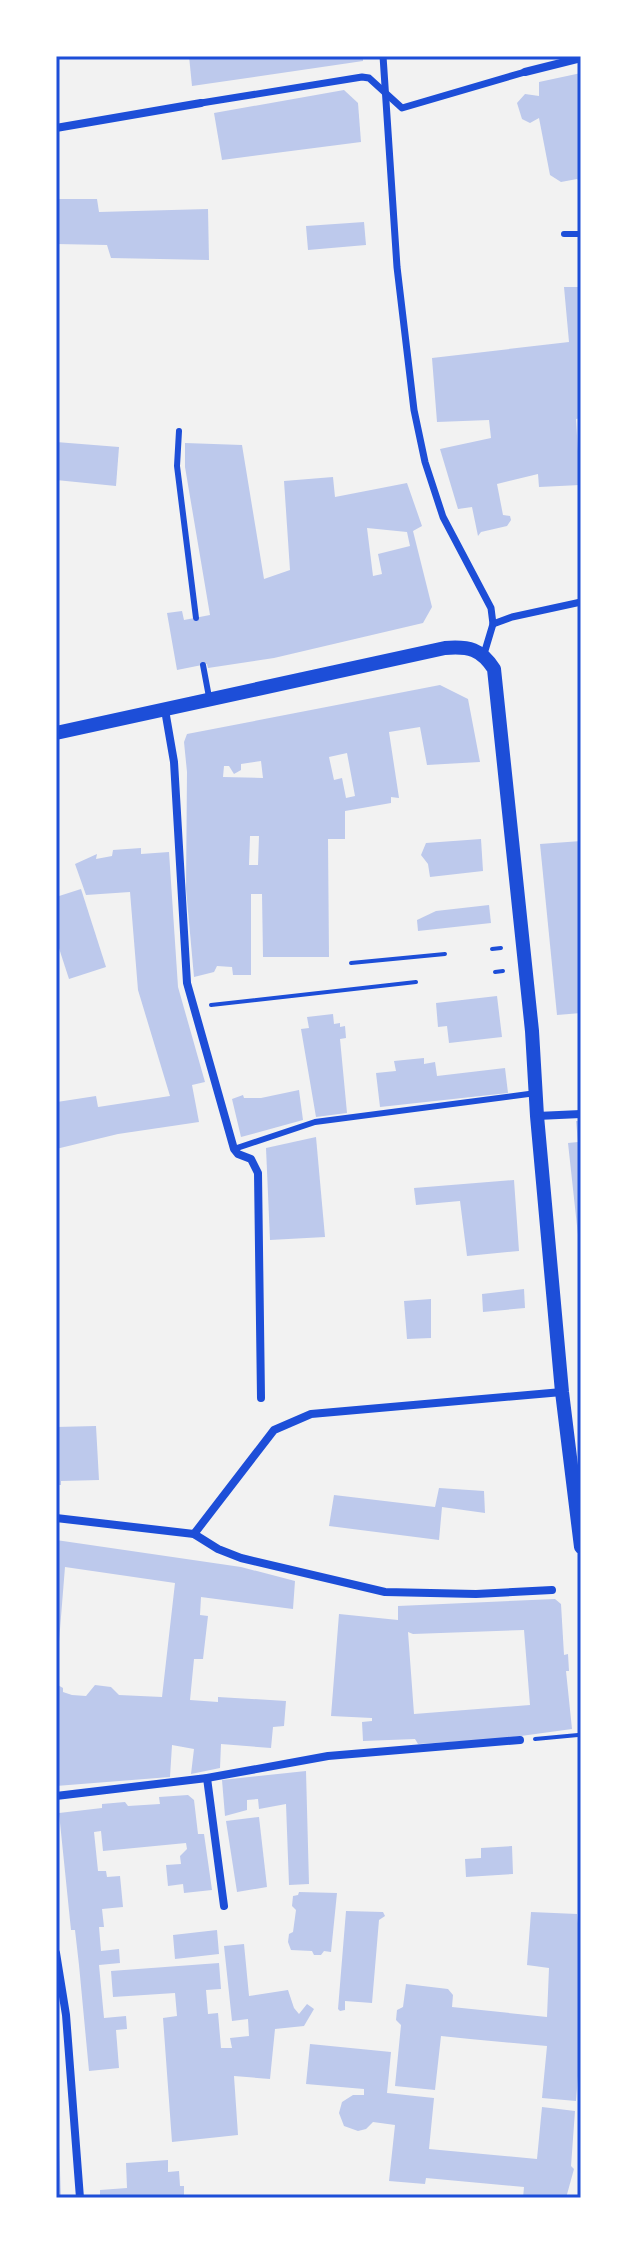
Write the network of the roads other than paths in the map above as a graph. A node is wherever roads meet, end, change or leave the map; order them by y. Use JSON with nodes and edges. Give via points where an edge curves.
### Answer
{"nodes":[{"id":1,"x":383,"y":56,"type":"edge"},
{"id":2,"x":581,"y":58,"type":"edge"},
{"id":3,"x":525,"y":72,"type":"joint"},
{"id":4,"x":384,"y":91,"type":"junction"},
{"id":5,"x":201,"y":103,"type":"joint"},
{"id":6,"x":56,"y":128,"type":"edge"},
{"id":7,"x":564,"y":234,"type":"dead end"},
{"id":8,"x":581,"y":234,"type":"edge"},
{"id":9,"x":179,"y":431,"type":"dead end"},
{"id":10,"x":581,"y":602,"type":"edge"},
{"id":11,"x":196,"y":618,"type":"dead end"},
{"id":12,"x":493,"y":624,"type":"junction"},
{"id":13,"x":484,"y":654,"type":"junction"},
{"id":14,"x":203,"y":665,"type":"dead end"},
{"id":15,"x":209,"y":701,"type":"junction"},
{"id":16,"x":165,"y":710,"type":"junction"},
{"id":17,"x":56,"y":733,"type":"edge"},
{"id":18,"x":536,"y":1093,"type":"junction"},
{"id":19,"x":581,"y":1114,"type":"edge"},
{"id":20,"x":537,"y":1116,"type":"junction"},
{"id":21,"x":234,"y":1149,"type":"junction"},
{"id":22,"x":562,"y":1392,"type":"junction"},
{"id":23,"x":261,"y":1398,"type":"dead end"},
{"id":24,"x":56,"y":1518,"type":"edge"},
{"id":25,"x":194,"y":1534,"type":"junction"},
{"id":26,"x":581,"y":1547,"type":"edge"},
{"id":27,"x":552,"y":1590,"type":"dead end"},
{"id":28,"x":520,"y":1740,"type":"road end"},
{"id":29,"x":207,"y":1778,"type":"junction"},
{"id":30,"x":56,"y":1796,"type":"edge"},
{"id":31,"x":224,"y":1906,"type":"dead end"},
{"id":32,"x":56,"y":1953,"type":"edge"},
{"id":33,"x":80,"y":2198,"type":"edge"}],
"edges":[{"from":1,"to":4,"type":"street"},
{"from":2,"to":3,"type":"street"},
{"from":3,"to":4,"type":"street","via":[[402,108]]},
{"from":4,"to":5,"type":"street","via":[[362,77]]},
{"from":4,"to":12,"type":"street","via":[[414,410],[443,517],[487,597]]},
{"from":5,"to":6,"type":"street"},
{"from":7,"to":8,"type":"lane"},
{"from":9,"to":11,"type":"lane","via":[[177,466]]},
{"from":10,"to":12,"type":"street"},
{"from":12,"to":13,"type":"street"},
{"from":13,"to":15,"type":"street","via":[[466,646],[445,648]]},
{"from":13,"to":18,"type":"street","via":[[494,669],[498,698]]},
{"from":14,"to":15,"type":"lane"},
{"from":15,"to":16,"type":"street"},
{"from":16,"to":17,"type":"street"},
{"from":16,"to":21,"type":"street","via":[[174,762],[187,983]]},
{"from":18,"to":20,"type":"street"},
{"from":18,"to":21,"type":"lane","via":[[315,1122]]},
{"from":19,"to":20,"type":"street"},
{"from":20,"to":22,"type":"street"},
{"from":21,"to":23,"type":"street","via":[[251,1159],[258,1173]]},
{"from":22,"to":25,"type":"street","via":[[311,1414],[274,1430]]},
{"from":22,"to":26,"type":"street"},
{"from":24,"to":25,"type":"street"},
{"from":25,"to":27,"type":"street","via":[[241,1558],[385,1592]]},
{"from":28,"to":29,"type":"street","via":[[328,1756]]},
{"from":29,"to":30,"type":"street"},
{"from":29,"to":31,"type":"street"},
{"from":32,"to":33,"type":"street"}]}
